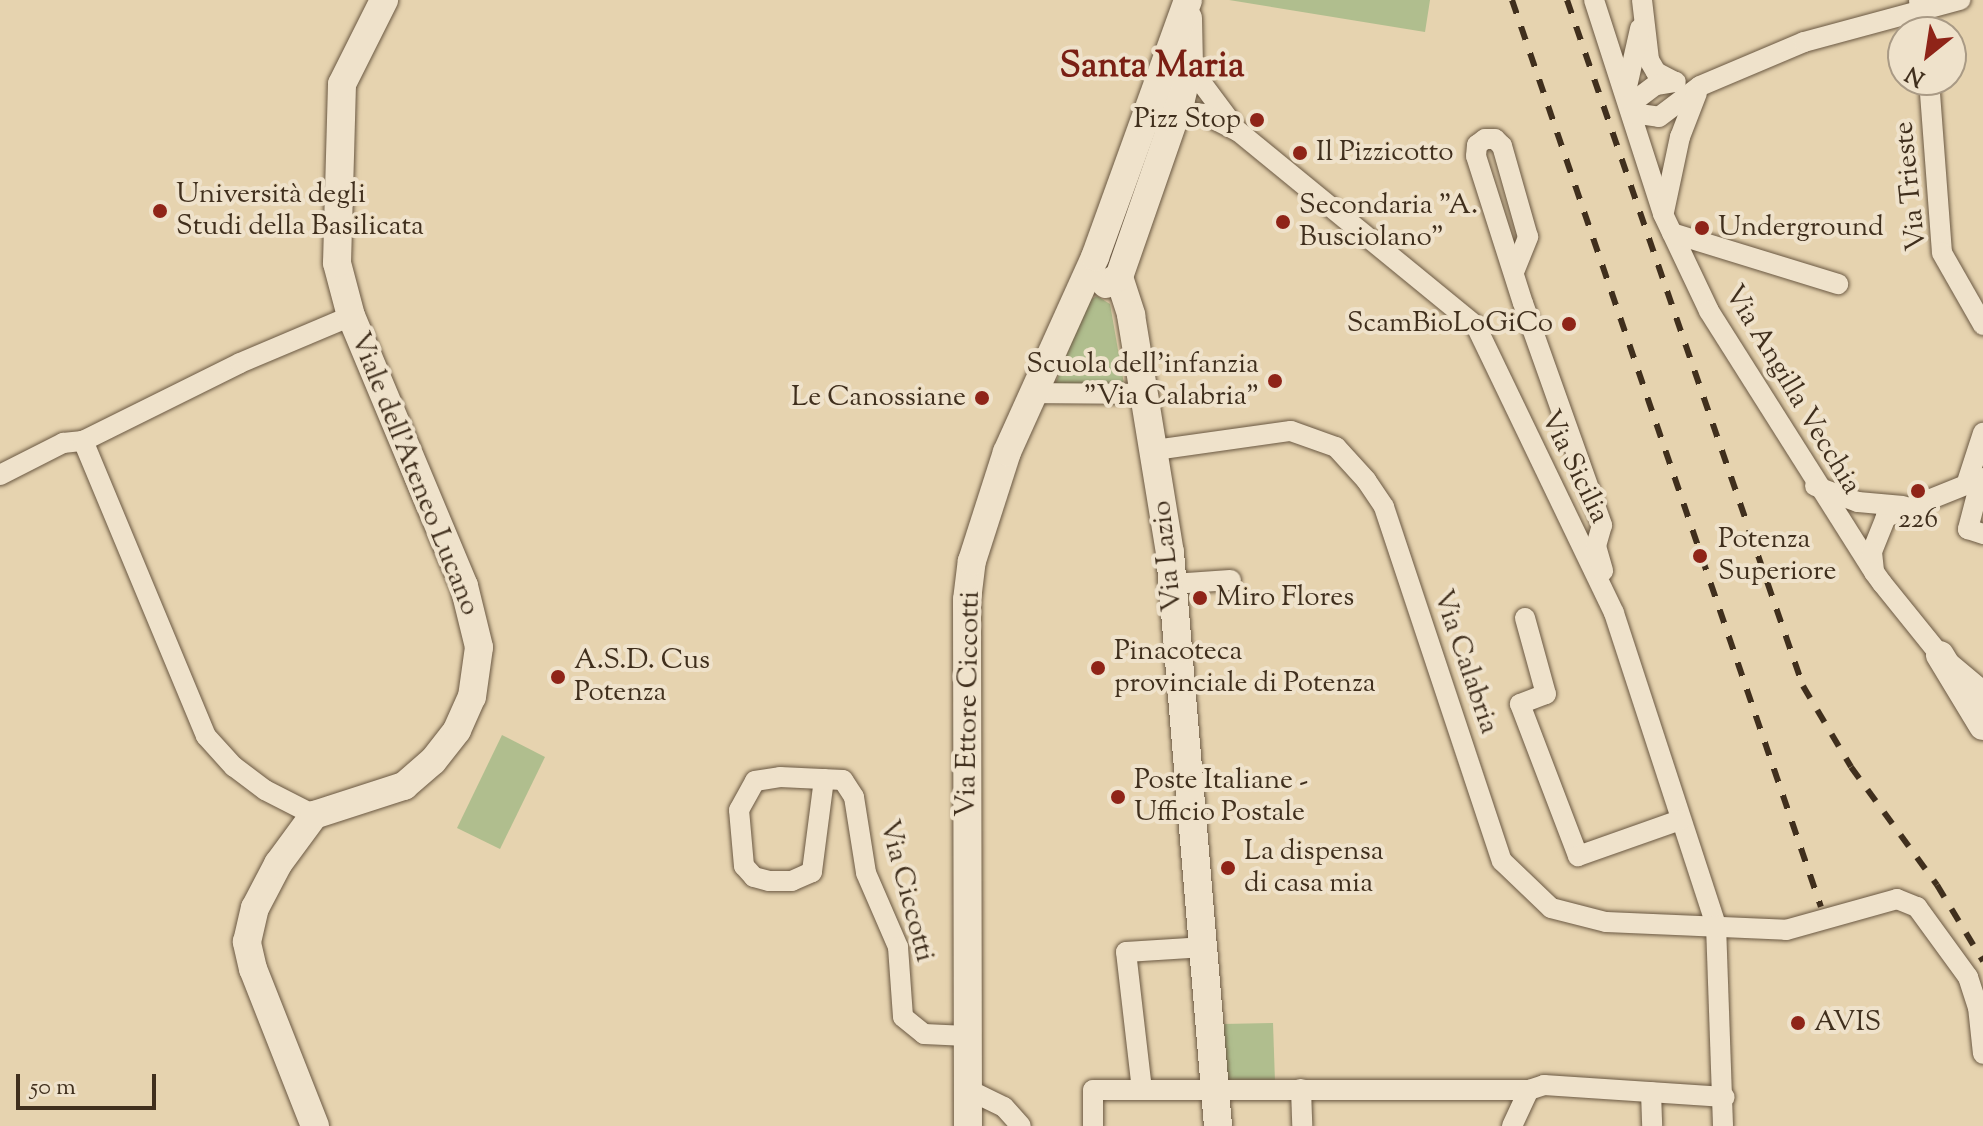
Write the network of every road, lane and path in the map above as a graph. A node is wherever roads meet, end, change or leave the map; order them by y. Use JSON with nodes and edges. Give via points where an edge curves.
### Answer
{"nodes":[{"id":1,"x":384,"y":0,"type":"edge"},
{"id":2,"x":1594,"y":0,"type":"edge"},
{"id":3,"x":1960,"y":0,"type":"edge"},
{"id":4,"x":1188,"y":2,"type":"edge"},
{"id":5,"x":1919,"y":4,"type":"edge"},
{"id":6,"x":1642,"y":9,"type":"edge"},
{"id":7,"x":1189,"y":66,"type":"junction"},
{"id":8,"x":1673,"y":81,"type":"junction"},
{"id":9,"x":1700,"y":86,"type":"junction"},
{"id":10,"x":1930,"y":96,"type":"edge"},
{"id":11,"x":1629,"y":104,"type":"junction"},
{"id":12,"x":1176,"y":111,"type":"junction"},
{"id":13,"x":1238,"y":131,"type":"junction"},
{"id":14,"x":1668,"y":223,"type":"junction"},
{"id":15,"x":1106,"y":270,"type":"junction"},
{"id":16,"x":1514,"y":272,"type":"junction"},
{"id":17,"x":1838,"y":284,"type":"dead end"},
{"id":18,"x":351,"y":316,"type":"junction"},
{"id":19,"x":1983,"y":325,"type":"edge"},
{"id":20,"x":1032,"y":393,"type":"junction"},
{"id":21,"x":1145,"y":394,"type":"junction"},
{"id":22,"x":1983,"y":433,"type":"edge"},
{"id":23,"x":83,"y":441,"type":"junction"},
{"id":24,"x":1155,"y":450,"type":"junction"},
{"id":25,"x":0,"y":475,"type":"edge"},
{"id":26,"x":1977,"y":481,"type":"edge"},
{"id":27,"x":1815,"y":486,"type":"junction"},
{"id":28,"x":1903,"y":506,"type":"junction"},
{"id":29,"x":1976,"y":532,"type":"edge"},
{"id":30,"x":1874,"y":572,"type":"junction"},
{"id":31,"x":1231,"y":580,"type":"dead end"},
{"id":32,"x":1172,"y":584,"type":"junction"},
{"id":33,"x":1614,"y":613,"type":"junction"},
{"id":34,"x":1525,"y":618,"type":"dead end"},
{"id":35,"x":1940,"y":655,"type":"junction"},
{"id":36,"x":1983,"y":691,"type":"edge"},
{"id":37,"x":1983,"y":726,"type":"edge"},
{"id":38,"x":824,"y":779,"type":"junction"},
{"id":39,"x":314,"y":815,"type":"junction"},
{"id":40,"x":1680,"y":820,"type":"junction"},
{"id":41,"x":1716,"y":925,"type":"junction"},
{"id":42,"x":1205,"y":947,"type":"junction"},
{"id":43,"x":967,"y":1036,"type":"junction"},
{"id":44,"x":1983,"y":1054,"type":"edge"},
{"id":45,"x":1537,"y":1087,"type":"junction"},
{"id":46,"x":967,"y":1089,"type":"junction"},
{"id":47,"x":1217,"y":1089,"type":"junction"},
{"id":48,"x":1301,"y":1089,"type":"junction"},
{"id":49,"x":1142,"y":1090,"type":"junction"},
{"id":50,"x":1651,"y":1092,"type":"junction"},
{"id":51,"x":1725,"y":1097,"type":"junction"},
{"id":52,"x":315,"y":1126,"type":"edge"},
{"id":53,"x":968,"y":1126,"type":"edge"},
{"id":54,"x":1021,"y":1126,"type":"edge"},
{"id":55,"x":1093,"y":1126,"type":"edge"},
{"id":56,"x":1218,"y":1126,"type":"edge"},
{"id":57,"x":1302,"y":1126,"type":"edge"},
{"id":58,"x":1512,"y":1126,"type":"edge"},
{"id":59,"x":1652,"y":1126,"type":"edge"},
{"id":60,"x":1723,"y":1126,"type":"edge"}],
"edges":[{"from":1,"to":18,"type":"main road","name":"Viale dell'Ateneo Lucano","via":[[342,84],[337,263]]},
{"from":2,"to":11,"type":"street","name":"Via Angilla Vecchia"},
{"from":3,"to":5,"type":"street"},
{"from":4,"to":7,"type":"main road"},
{"from":4,"to":15,"type":"main road"},
{"from":5,"to":9,"type":"street","via":[[1804,42]]},
{"from":6,"to":8,"type":"street","via":[[1649,60],[1656,72]]},
{"from":6,"to":11,"type":"street"},
{"from":7,"to":12,"type":"main road"},
{"from":7,"to":13,"type":"street"},
{"from":8,"to":9,"type":"street"},
{"from":8,"to":11,"type":"street","via":[[1656,85]]},
{"from":9,"to":11,"type":"street","via":[[1659,117]]},
{"from":9,"to":14,"type":"street","via":[[1680,137]]},
{"from":10,"to":19,"type":"street","name":"Via Trieste","via":[[1942,253]]},
{"from":11,"to":14,"type":"street","name":"Via Angilla Vecchia"},
{"from":12,"to":13,"type":"street","via":[[1204,114]]},
{"from":12,"to":15,"type":"main road"},
{"from":13,"to":33,"type":"street","name":"Via Sicilia","via":[[1476,326]]},
{"from":14,"to":17,"type":"street","name":"Via Angilla Vecchia"},
{"from":14,"to":27,"type":"street","name":"Via Angilla Vecchia","via":[[1709,311]]},
{"from":15,"to":20,"type":"main road","name":"Via Ettore Ciccotti","via":[[1072,302]]},
{"from":15,"to":21,"type":"main road","name":"Via Lazio"},
{"from":16,"to":16,"type":"street","via":[[1528,237],[1502,146],[1485,139],[1477,145],[1476,156]]},
{"from":16,"to":33,"type":"street","via":[[1602,525],[1596,546]]},
{"from":18,"to":23,"type":"street","via":[[240,363]]},
{"from":18,"to":39,"type":"main road","name":"Viale dell'Ateneo Lucano","via":[[464,586],[479,647],[472,697],[457,730],[433,761],[404,786]]},
{"from":20,"to":21,"type":"street"},
{"from":20,"to":43,"type":"main road","name":"Via Ettore Ciccotti","via":[[996,481],[972,561],[967,600]]},
{"from":21,"to":24,"type":"main road","name":"Via Lazio"},
{"from":22,"to":26,"type":"street"},
{"from":23,"to":25,"type":"street","via":[[63,443]]},
{"from":23,"to":39,"type":"street","via":[[206,736],[265,790]]},
{"from":24,"to":32,"type":"main road","name":"Via Lazio"},
{"from":24,"to":41,"type":"street","name":"Via Calabria","via":[[1291,431],[1336,447],[1384,507],[1502,861],[1551,908],[1606,922]]},
{"from":26,"to":28,"type":"street"},
{"from":26,"to":29,"type":"street"},
{"from":27,"to":28,"type":"street","via":[[1858,502]]},
{"from":27,"to":30,"type":"street","name":"Via Angilla Vecchia"},
{"from":28,"to":30,"type":"street","via":[[1886,517],[1877,532]]},
{"from":30,"to":35,"type":"street","name":"Via Angilla Vecchia"},
{"from":31,"to":32,"type":"street"},
{"from":32,"to":42,"type":"main road","name":"Via Lazio"},
{"from":33,"to":40,"type":"street","name":"Via Sicilia"},
{"from":34,"to":40,"type":"street","via":[[1546,694],[1520,704],[1578,856]]},
{"from":35,"to":36,"type":"street","name":"Via Angilla Vecchia"},
{"from":35,"to":37,"type":"main road"},
{"from":38,"to":38,"type":"street","name":"Via Ciccotti","via":[[780,777],[755,781],[746,789],[739,810],[740,847],[744,866],[754,877],[792,881],[812,872]]},
{"from":38,"to":43,"type":"street","name":"Via Ciccotti","via":[[843,780],[854,797],[866,873],[898,947],[908,1025],[924,1034]]},
{"from":39,"to":52,"type":"main road","via":[[278,864],[255,908],[247,942]]},
{"from":40,"to":41,"type":"street","name":"Via Sicilia"},
{"from":41,"to":44,"type":"street","name":"Via Calabria","via":[[1786,930],[1897,899],[1917,907],[1968,977],[1978,1007]]},
{"from":41,"to":51,"type":"street","name":"Via Sicilia"},
{"from":42,"to":47,"type":"main road","name":"Via Lazio"},
{"from":42,"to":49,"type":"street","via":[[1126,952]]},
{"from":43,"to":46,"type":"main road","name":"Via Ettore Ciccotti"},
{"from":45,"to":48,"type":"street"},
{"from":45,"to":50,"type":"street"},
{"from":45,"to":58,"type":"street"},
{"from":46,"to":53,"type":"main road","name":"Via Ettore Ciccotti"},
{"from":46,"to":54,"type":"street","via":[[1004,1107]]},
{"from":47,"to":48,"type":"street"},
{"from":47,"to":49,"type":"street"},
{"from":47,"to":56,"type":"main road","name":"Via Lazio"},
{"from":48,"to":57,"type":"street"},
{"from":49,"to":55,"type":"street","via":[[1093,1090]]},
{"from":50,"to":51,"type":"street"},
{"from":50,"to":59,"type":"street"},
{"from":51,"to":60,"type":"street","name":"Via Sicilia"}]}
